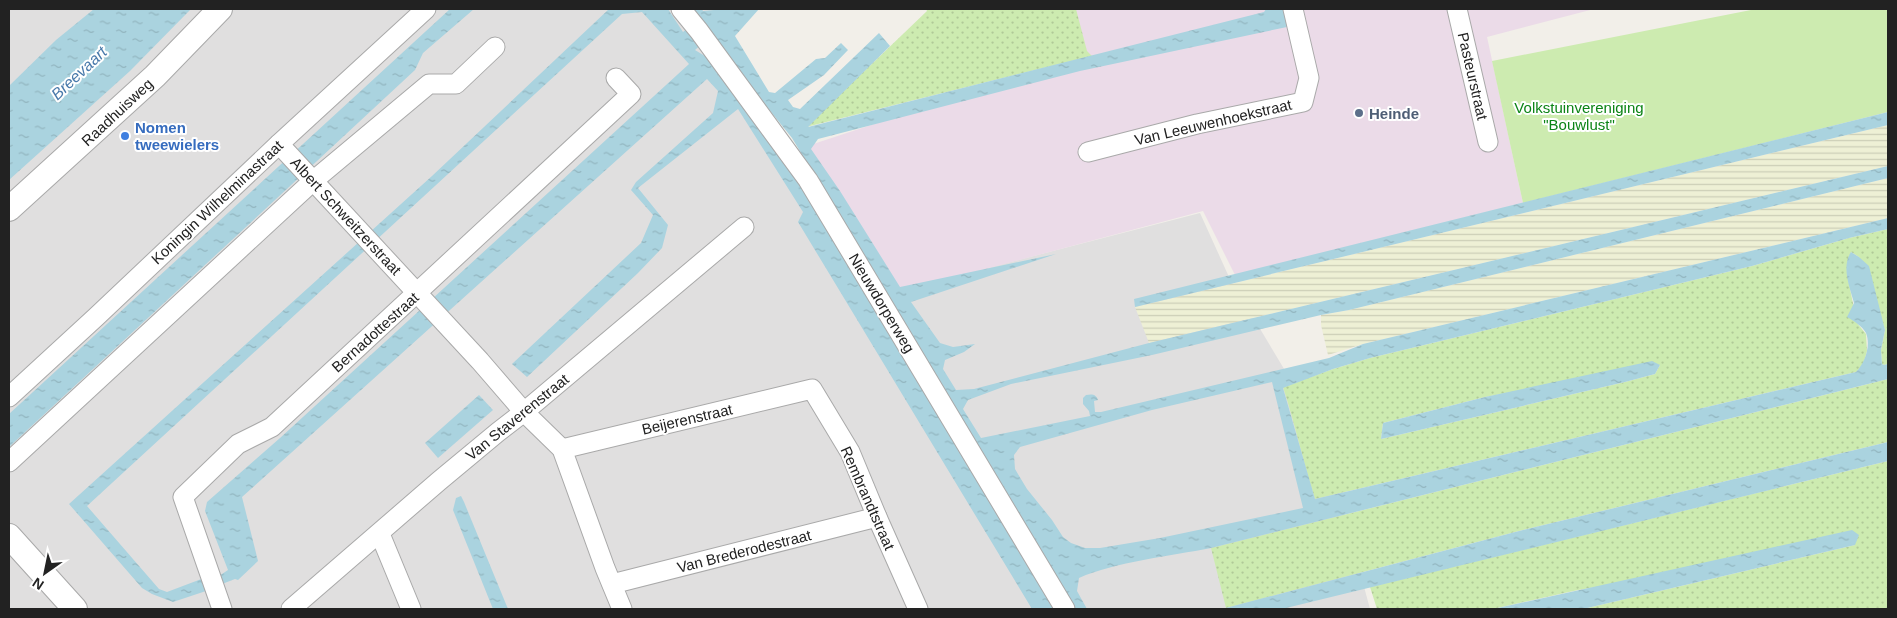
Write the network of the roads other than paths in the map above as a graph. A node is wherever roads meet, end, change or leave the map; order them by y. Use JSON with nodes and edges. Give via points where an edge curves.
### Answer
{"nodes":[{"id":1,"x":220,"y":9,"type":"edge"},
{"id":2,"x":426,"y":9,"type":"edge"},
{"id":3,"x":1293,"y":9,"type":"edge"},
{"id":4,"x":1457,"y":9,"type":"edge"},
{"id":5,"x":686,"y":15,"type":"edge"},
{"id":6,"x":495,"y":47,"type":"dead end"},
{"id":7,"x":616,"y":78,"type":"dead end"},
{"id":8,"x":1488,"y":142,"type":"dead end"},
{"id":9,"x":283,"y":148,"type":"junction"},
{"id":10,"x":1088,"y":152,"type":"dead end"},
{"id":11,"x":310,"y":178,"type":"junction"},
{"id":12,"x":9,"y":210,"type":"edge"},
{"id":13,"x":744,"y":226,"type":"dead end"},
{"id":14,"x":421,"y":299,"type":"junction"},
{"id":15,"x":812,"y":389,"type":"joint"},
{"id":16,"x":9,"y":396,"type":"edge"},
{"id":17,"x":524,"y":412,"type":"junction"},
{"id":18,"x":562,"y":448,"type":"junction"},
{"id":19,"x":9,"y":462,"type":"edge"},
{"id":20,"x":877,"y":517,"type":"junction"},
{"id":21,"x":380,"y":534,"type":"junction"},
{"id":22,"x":9,"y":536,"type":"edge"},
{"id":23,"x":612,"y":584,"type":"junction"},
{"id":24,"x":76,"y":609,"type":"edge"},
{"id":25,"x":222,"y":609,"type":"edge"},
{"id":26,"x":291,"y":609,"type":"edge"},
{"id":27,"x":411,"y":609,"type":"edge"},
{"id":28,"x":622,"y":609,"type":"edge"},
{"id":29,"x":918,"y":609,"type":"edge"},
{"id":30,"x":1065,"y":609,"type":"edge"}],
"edges":[{"from":1,"to":12,"type":"street","name":"Raadhuisweg","via":[[155,76]]},
{"from":2,"to":9,"type":"street","name":"Koningin Wilhelminastraat"},
{"from":3,"to":10,"type":"street","name":"Van Leeuwenhoekstraat","via":[[1309,78],[1303,102],[1197,124]]},
{"from":4,"to":8,"type":"street","name":"Pasteurstraat"},
{"from":5,"to":30,"type":"street","name":"Nieuwdorperweg","via":[[808,180]]},
{"from":6,"to":11,"type":"street","via":[[456,84],[429,84]]},
{"from":7,"to":14,"type":"street","name":"Bernadottestraat","via":[[631,94]]},
{"from":9,"to":11,"type":"street","name":"Albert Schweitzerstraat"},
{"from":9,"to":16,"type":"street","name":"Koningin Wilhelminastraat"},
{"from":11,"to":14,"type":"street","name":"Albert Schweitzerstraat"},
{"from":11,"to":19,"type":"street"},
{"from":13,"to":17,"type":"street","name":"Van Staverenstraat"},
{"from":14,"to":17,"type":"street","name":"Albert Schweitzerstraat","via":[[480,360]]},
{"from":14,"to":25,"type":"street","name":"Bernadottestraat","via":[[272,427],[238,444],[183,497]]},
{"from":15,"to":18,"type":"street","name":"Beijerenstraat"},
{"from":15,"to":20,"type":"street","name":"Rembrandtstraat","via":[[850,452]]},
{"from":17,"to":18,"type":"street","name":"Albert Schweitzerstraat"},
{"from":17,"to":21,"type":"street","name":"Van Staverenstraat"},
{"from":18,"to":23,"type":"street","name":"Albert Schweitzerstraat"},
{"from":20,"to":23,"type":"street","name":"Van Brederodestraat"},
{"from":20,"to":29,"type":"street","name":"Rembrandtstraat"},
{"from":21,"to":26,"type":"street","name":"Van Staverenstraat"},
{"from":21,"to":27,"type":"street"},
{"from":22,"to":24,"type":"street"},
{"from":23,"to":28,"type":"street","name":"Albert Schweitzerstraat"}]}
